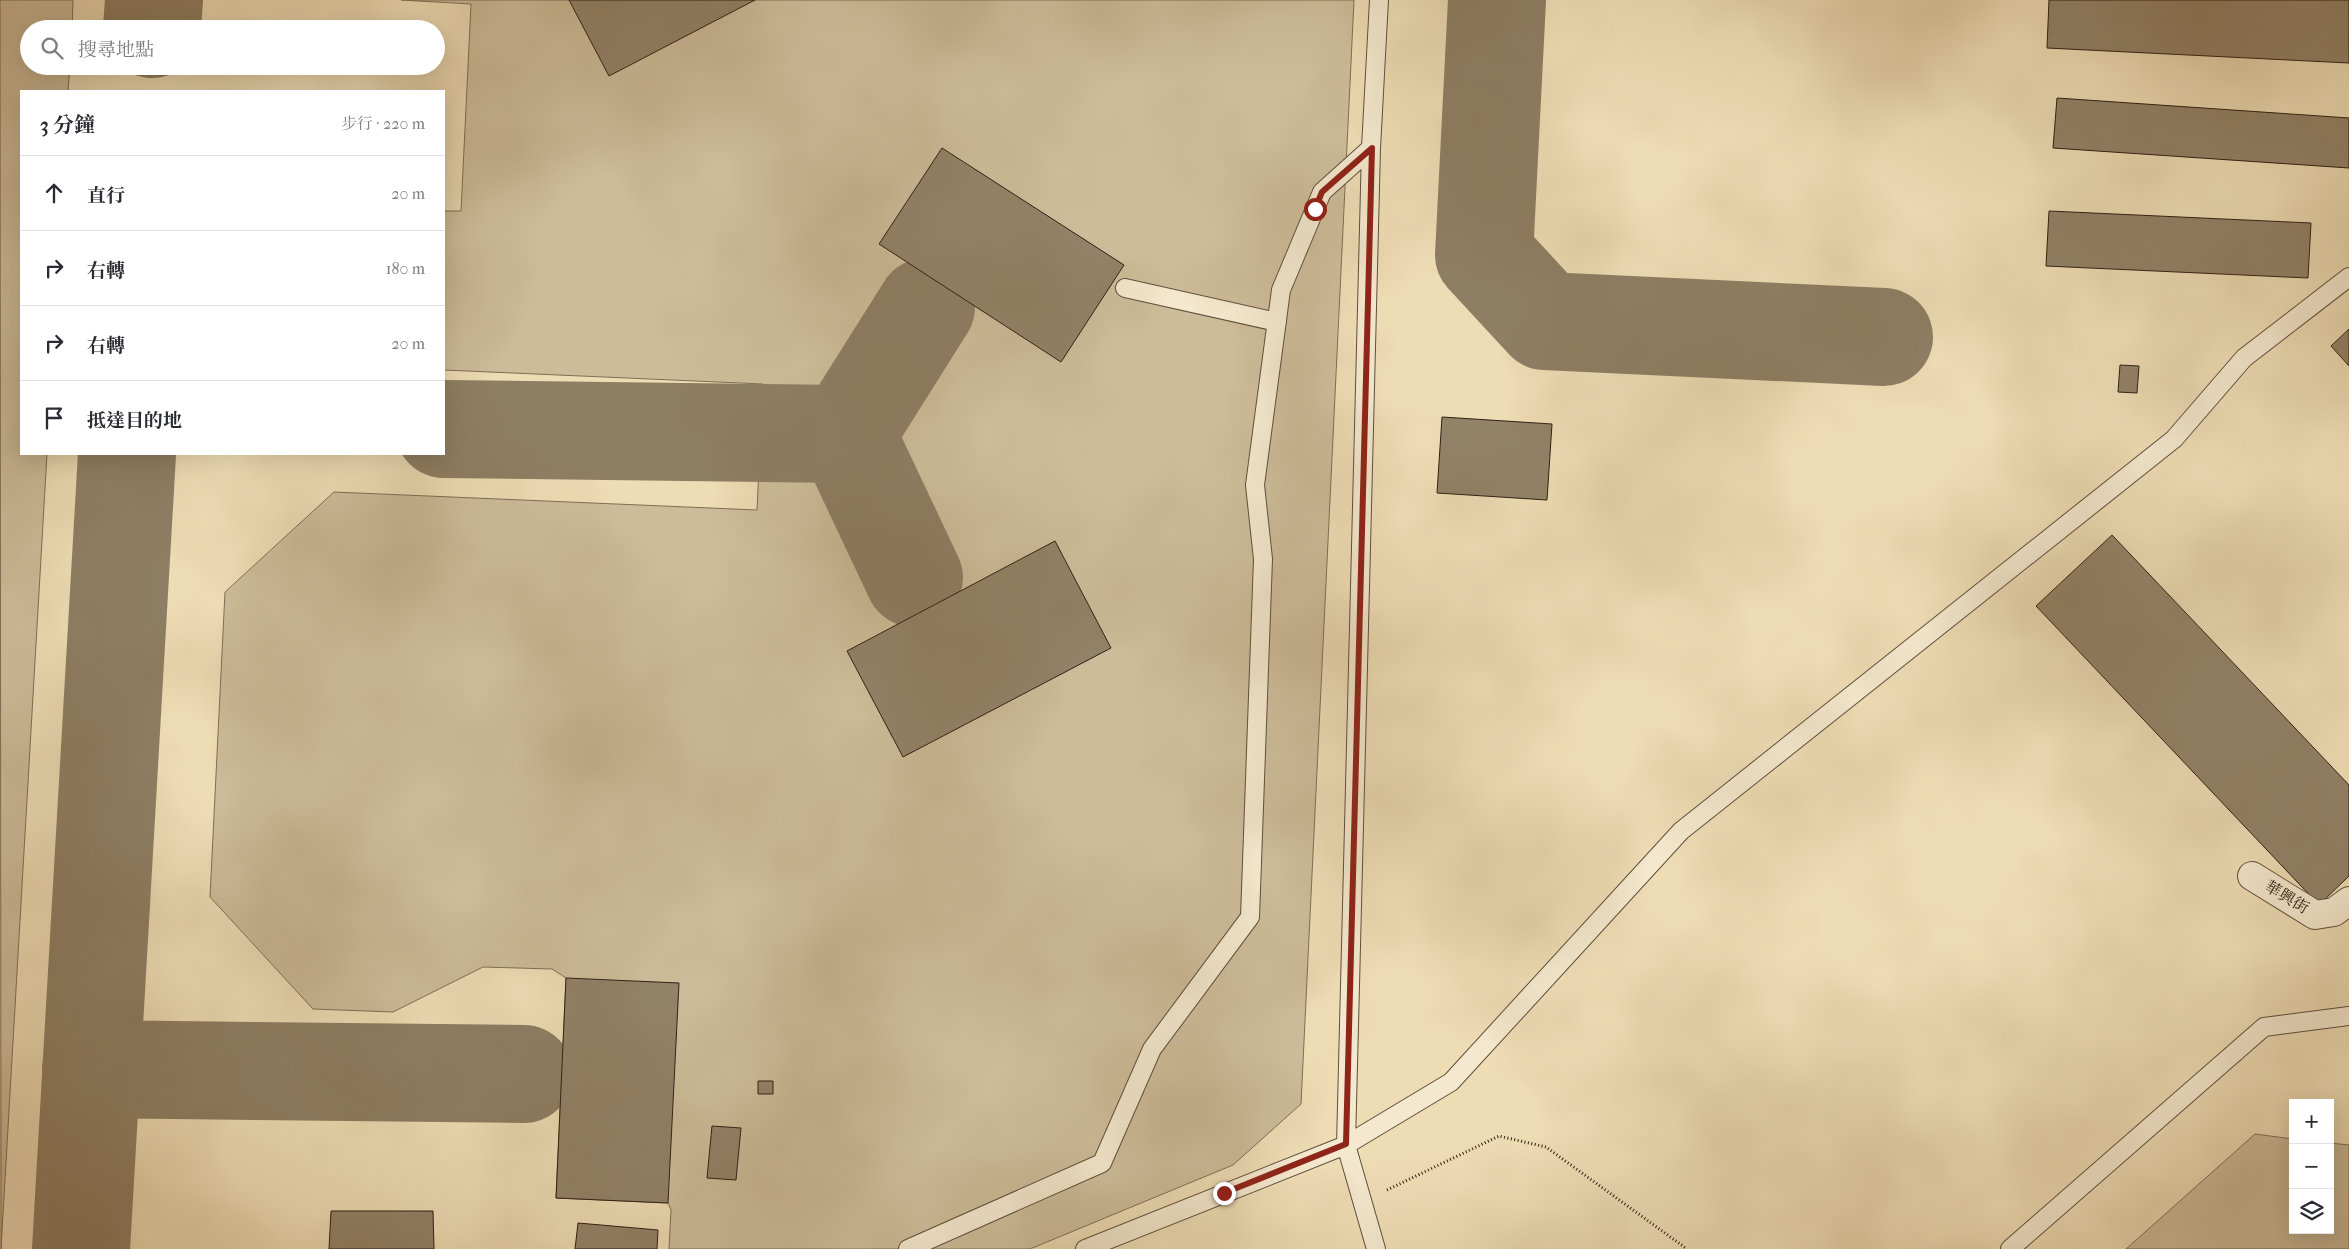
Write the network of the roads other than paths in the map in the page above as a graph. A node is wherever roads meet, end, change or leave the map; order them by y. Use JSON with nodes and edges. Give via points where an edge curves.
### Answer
{"nodes":[{"id":1,"x":1379,"y":0,"type":"edge"},
{"id":2,"x":1372,"y":148,"type":"junction"},
{"id":3,"x":2349,"y":277,"type":"edge"},
{"id":4,"x":1125,"y":288,"type":"dead end"},
{"id":5,"x":1277,"y":322,"type":"junction"},
{"id":6,"x":2252,"y":876,"type":"dead end"},
{"id":7,"x":2349,"y":901,"type":"edge"},
{"id":8,"x":2349,"y":1016,"type":"edge"},
{"id":9,"x":1346,"y":1144,"type":"junction"},
{"id":10,"x":908,"y":1249,"type":"edge"},
{"id":11,"x":1086,"y":1249,"type":"edge"},
{"id":12,"x":1376,"y":1249,"type":"edge"},
{"id":13,"x":2010,"y":1249,"type":"edge"}],
"edges":[{"from":1,"to":2,"type":"lane"},
{"from":2,"to":5,"type":"lane","via":[[1322,192],[1281,290]]},
{"from":2,"to":9,"type":"lane"},
{"from":3,"to":9,"type":"lane","via":[[2244,358],[2174,439],[1681,831],[1451,1082]]},
{"from":4,"to":5,"type":"lane"},
{"from":5,"to":10,"type":"lane","via":[[1255,485],[1263,559],[1250,917],[1152,1049],[1102,1163]]},
{"from":6,"to":7,"type":"street","name":"華興街","via":[[2316,914],[2334,912]]},
{"from":8,"to":13,"type":"lane","via":[[2264,1026]]},
{"from":9,"to":11,"type":"lane"},
{"from":9,"to":12,"type":"lane"}]}
